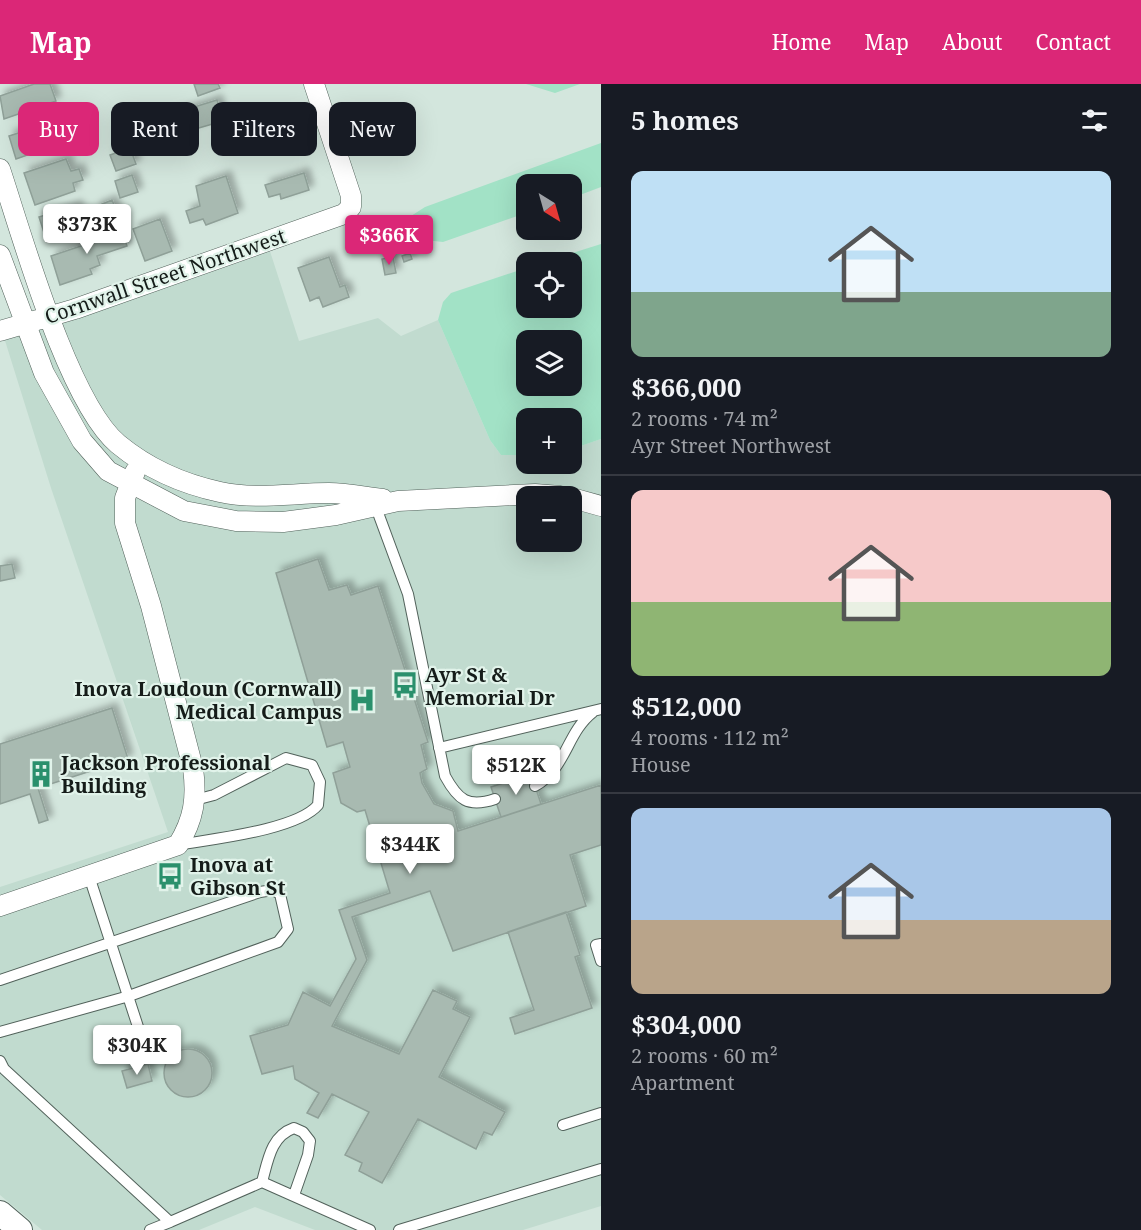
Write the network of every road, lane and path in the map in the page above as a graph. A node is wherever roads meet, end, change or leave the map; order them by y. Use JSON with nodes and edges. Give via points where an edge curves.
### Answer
{"nodes":[{"id":1,"x":314,"y":84,"type":"edge"},
{"id":2,"x":0,"y":169,"type":"edge"},
{"id":3,"x":0,"y":255,"type":"edge"},
{"id":4,"x":50,"y":315,"type":"junction"},
{"id":5,"x":24,"y":323,"type":"junction"},
{"id":6,"x":0,"y":331,"type":"edge"},
{"id":7,"x":140,"y":459,"type":"junction"},
{"id":8,"x":131,"y":484,"type":"junction"},
{"id":9,"x":516,"y":495,"type":"edge"},
{"id":10,"x":582,"y":501,"type":"edge"},
{"id":11,"x":374,"y":502,"type":"junction"},
{"id":12,"x":601,"y":506,"type":"edge"},
{"id":13,"x":598,"y":709,"type":"edge"},
{"id":14,"x":439,"y":748,"type":"junction"},
{"id":15,"x":535,"y":786,"type":"dead end"},
{"id":16,"x":495,"y":799,"type":"dead end"},
{"id":17,"x":195,"y":800,"type":"junction"},
{"id":18,"x":178,"y":845,"type":"junction"},
{"id":19,"x":89,"y":876,"type":"junction"},
{"id":20,"x":0,"y":906,"type":"edge"},
{"id":21,"x":111,"y":944,"type":"junction"},
{"id":22,"x":601,"y":944,"type":"edge"},
{"id":23,"x":601,"y":961,"type":"edge"},
{"id":24,"x":0,"y":980,"type":"edge"},
{"id":25,"x":129,"y":996,"type":"junction"},
{"id":26,"x":0,"y":1032,"type":"edge"},
{"id":27,"x":140,"y":1033,"type":"dead end"},
{"id":28,"x":0,"y":1061,"type":"edge"},
{"id":29,"x":601,"y":1113,"type":"edge"},
{"id":30,"x":563,"y":1125,"type":"dead end"},
{"id":31,"x":601,"y":1169,"type":"edge"},
{"id":32,"x":262,"y":1182,"type":"junction"},
{"id":33,"x":294,"y":1195,"type":"junction"},
{"id":34,"x":0,"y":1213,"type":"edge"},
{"id":35,"x":170,"y":1222,"type":"junction"},
{"id":36,"x":20,"y":1230,"type":"edge"},
{"id":37,"x":150,"y":1230,"type":"edge"},
{"id":38,"x":370,"y":1230,"type":"edge"},
{"id":39,"x":399,"y":1230,"type":"edge"}],
"edges":[{"from":1,"to":4,"type":"street","name":"Cornwall Street Northwest","via":[[351,196],[351,207],[330,221]]},
{"from":2,"to":4,"type":"street"},
{"from":3,"to":5,"type":"street"},
{"from":4,"to":5,"type":"street","name":"Cornwall Street Northwest"},
{"from":4,"to":7,"type":"street","via":[[87,401],[117,443]]},
{"from":5,"to":6,"type":"street","name":"Cornwall Street Northwest"},
{"from":5,"to":8,"type":"street","via":[[72,427],[108,471]]},
{"from":7,"to":8,"type":"street"},
{"from":7,"to":11,"type":"street","via":[[173,478],[221,492],[268,497],[331,493]]},
{"from":8,"to":11,"type":"street","via":[[184,512],[236,521],[283,522]]},
{"from":8,"to":17,"type":"street","via":[[125,498],[125,523],[174,690],[193,768]]},
{"from":9,"to":11,"type":"street"},
{"from":10,"to":12,"type":"street"},
{"from":11,"to":14,"type":"lane","via":[[408,594]]},
{"from":13,"to":14,"type":"lane"},
{"from":13,"to":15,"type":"lane","via":[[577,729],[559,765]]},
{"from":14,"to":16,"type":"lane","via":[[445,776],[462,799],[479,804]]},
{"from":17,"to":18,"type":"street","via":[[192,819]]},
{"from":17,"to":18,"type":"lane","via":[[214,795],[286,758],[312,765],[320,782],[318,805],[302,818]]},
{"from":18,"to":19,"type":"street"},
{"from":19,"to":20,"type":"street"},
{"from":19,"to":21,"type":"lane"},
{"from":21,"to":24,"type":"lane"},
{"from":21,"to":25,"type":"lane"},
{"from":21,"to":25,"type":"lane","via":[[260,892],[273,890],[280,894],[288,929],[278,942]]},
{"from":22,"to":23,"type":"lane","via":[[596,945]]},
{"from":25,"to":26,"type":"lane"},
{"from":25,"to":27,"type":"lane"},
{"from":28,"to":35,"type":"lane","via":[[4,1069]]},
{"from":29,"to":30,"type":"lane"},
{"from":31,"to":39,"type":"lane"},
{"from":32,"to":33,"type":"lane"},
{"from":32,"to":33,"type":"lane","via":[[272,1148],[282,1132],[294,1128],[310,1141],[309,1155]]},
{"from":32,"to":35,"type":"lane"},
{"from":33,"to":38,"type":"lane"},
{"from":34,"to":36,"type":"street"},
{"from":35,"to":37,"type":"lane"}]}
